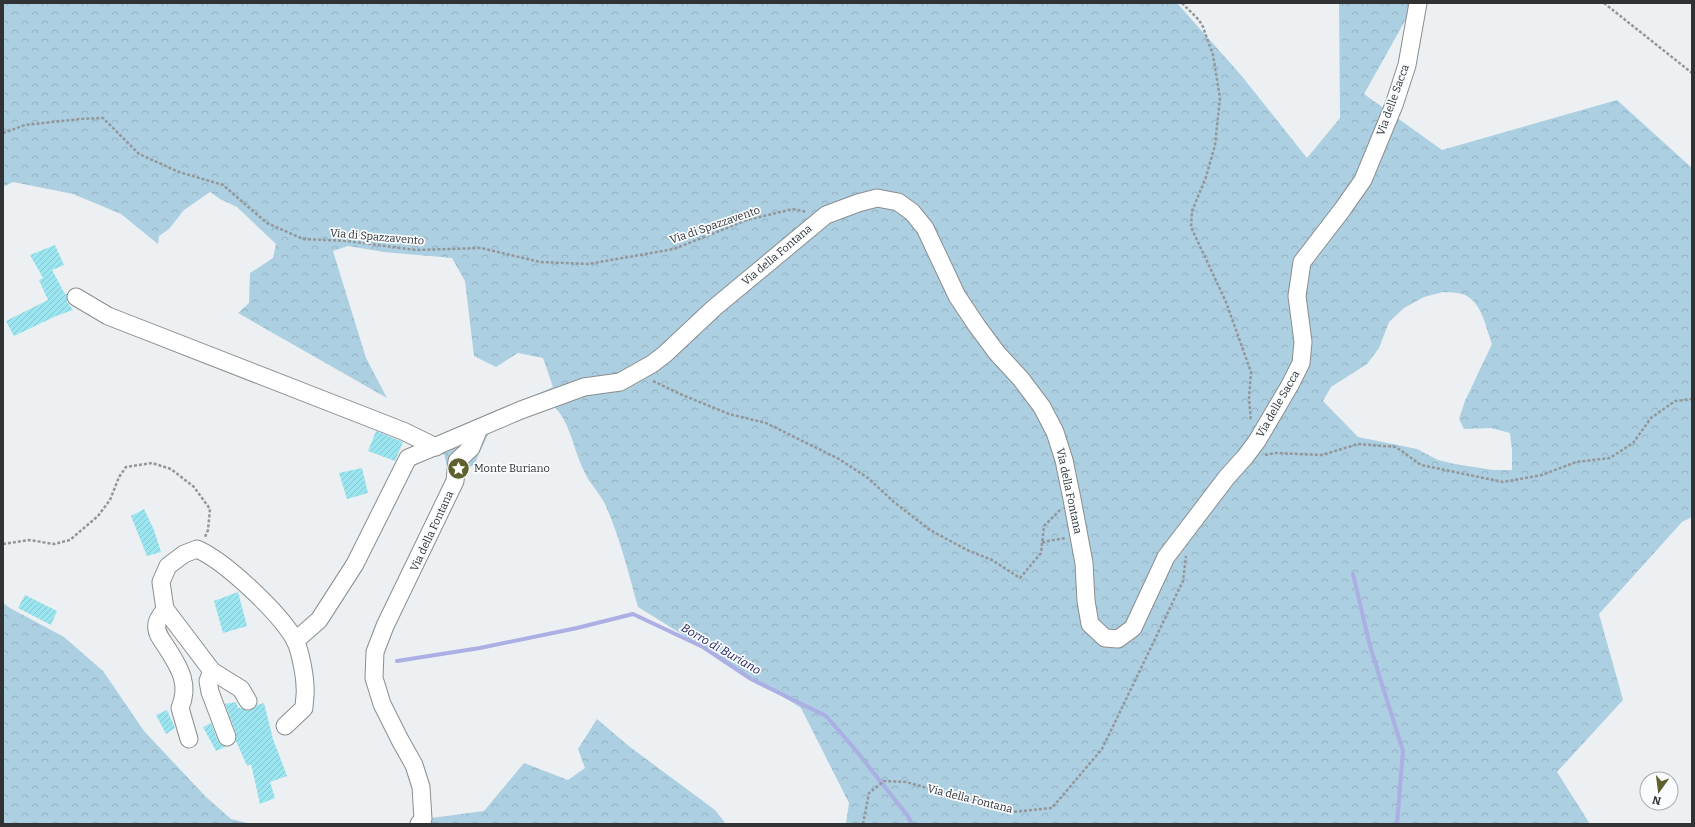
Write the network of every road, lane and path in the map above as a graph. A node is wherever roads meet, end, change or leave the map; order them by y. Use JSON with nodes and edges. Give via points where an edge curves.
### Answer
{"nodes":[{"id":1,"x":1182,"y":3,"type":"edge"},
{"id":2,"x":1418,"y":3,"type":"edge"},
{"id":3,"x":1604,"y":3,"type":"edge"},
{"id":4,"x":1692,"y":73,"type":"edge"},
{"id":5,"x":3,"y":133,"type":"edge"},
{"id":6,"x":826,"y":215,"type":"junction"},
{"id":7,"x":76,"y":297,"type":"dead end"},
{"id":8,"x":638,"y":372,"type":"junction"},
{"id":9,"x":1692,"y":399,"type":"edge"},
{"id":10,"x":479,"y":428,"type":"junction"},
{"id":11,"x":1257,"y":441,"type":"junction"},
{"id":12,"x":443,"y":444,"type":"junction"},
{"id":13,"x":1245,"y":457,"type":"junction"},
{"id":14,"x":457,"y":461,"type":"junction"},
{"id":15,"x":1072,"y":499,"type":"junction"},
{"id":16,"x":1079,"y":536,"type":"junction"},
{"id":17,"x":1042,"y":542,"type":"junction"},
{"id":18,"x":3,"y":544,"type":"edge"},
{"id":19,"x":198,"y":549,"type":"junction"},
{"id":20,"x":1186,"y":553,"type":"dead end"},
{"id":21,"x":165,"y":609,"type":"junction"},
{"id":22,"x":295,"y":641,"type":"junction"},
{"id":23,"x":212,"y":670,"type":"junction"},
{"id":24,"x":248,"y":701,"type":"dead end"},
{"id":25,"x":285,"y":726,"type":"dead end"},
{"id":26,"x":227,"y":737,"type":"dead end"},
{"id":27,"x":189,"y":739,"type":"dead end"},
{"id":28,"x":419,"y":824,"type":"edge"},
{"id":29,"x":863,"y":824,"type":"edge"}],
"edges":[{"from":1,"to":11,"type":"path","name":"Via delle Sacca","via":[[1203,27],[1213,54],[1220,98],[1215,145],[1206,177],[1192,211],[1191,226],[1226,302],[1251,372],[1249,405]]},
{"from":2,"to":11,"type":"street","name":"Via delle Sacca","via":[[1407,65],[1394,105],[1362,180],[1302,262],[1297,296],[1302,342],[1301,363]]},
{"from":3,"to":4,"type":"path"},
{"from":5,"to":6,"type":"path","name":"Via di Spazzavento","via":[[25,125],[103,118],[139,154],[179,172],[223,185],[267,223],[303,239],[347,241],[416,250],[481,248],[540,262],[588,264],[674,249],[747,220],[793,209]]},
{"from":6,"to":8,"type":"street","name":"Via della Fontana","via":[[714,308],[666,354]]},
{"from":6,"to":15,"type":"street","name":"Via della Fontana","via":[[877,198],[898,202],[912,212],[925,228],[957,296],[976,326],[1042,407],[1055,432]]},
{"from":7,"to":12,"type":"street","via":[[108,316],[403,431]]},
{"from":8,"to":10,"type":"street","name":"Via della Fontana","via":[[620,382],[584,387]]},
{"from":8,"to":17,"type":"path","via":[[680,394],[729,414],[766,423],[839,459],[868,478],[930,530],[992,560],[1020,578],[1041,553]]},
{"from":9,"to":13,"type":"path","via":[[1675,401],[1651,418],[1633,443],[1610,458],[1576,462],[1542,474],[1504,482],[1421,466],[1396,447],[1358,444],[1322,455],[1275,453]]},
{"from":10,"to":12,"type":"street","name":"Via della Fontana"},
{"from":10,"to":14,"type":"street","via":[[471,448]]},
{"from":11,"to":13,"type":"street","name":"Via della Fontana"},
{"from":12,"to":14,"type":"street"},
{"from":12,"to":22,"type":"street","name":"Via della Fontana","via":[[408,458],[355,564],[319,620]]},
{"from":13,"to":16,"type":"street","name":"Via della Fontana","via":[[1166,557],[1133,628],[1118,639],[1105,638],[1090,624]]},
{"from":14,"to":28,"type":"street","name":"Via della Fontana","via":[[455,481],[375,652],[374,678],[382,704],[414,765],[421,787],[423,819]]},
{"from":15,"to":16,"type":"street","name":"Via della Fontana"},
{"from":15,"to":17,"type":"path","via":[[1044,526]]},
{"from":16,"to":17,"type":"path"},
{"from":18,"to":19,"type":"path","via":[[29,540],[54,544],[70,540],[98,516],[110,500],[126,466],[152,463],[171,469],[194,487],[210,509],[208,530]]},
{"from":19,"to":21,"type":"street","via":[[184,554],[168,566],[161,582]]},
{"from":19,"to":22,"type":"street","via":[[209,554],[258,596],[283,622]]},
{"from":20,"to":29,"type":"path","name":"Via della Fontana","via":[[1182,581],[1102,749],[1052,808],[1012,812],[906,782],[884,781],[869,793]]},
{"from":21,"to":23,"type":"street"},
{"from":21,"to":27,"type":"street","via":[[157,623],[158,634],[185,685],[180,708]]},
{"from":22,"to":25,"type":"street","via":[[305,687],[304,708]]},
{"from":23,"to":24,"type":"street","via":[[242,689]]},
{"from":23,"to":26,"type":"street","via":[[208,681],[210,692]]}]}
